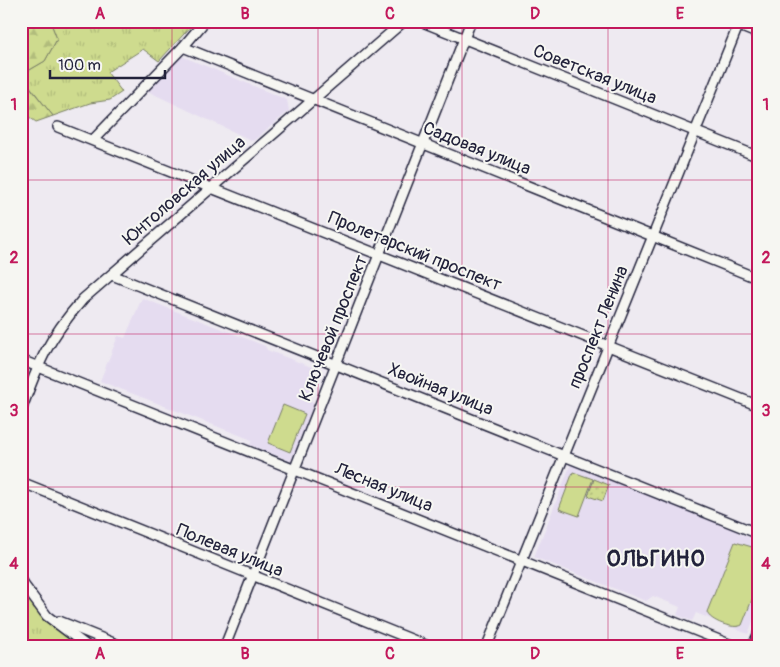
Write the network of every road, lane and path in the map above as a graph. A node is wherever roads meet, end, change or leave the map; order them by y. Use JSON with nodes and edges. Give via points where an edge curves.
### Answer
{"nodes":[{"id":1,"x":204,"y":21,"type":"edge"},
{"id":2,"x":404,"y":21,"type":"edge"},
{"id":3,"x":420,"y":21,"type":"edge"},
{"id":4,"x":471,"y":21,"type":"edge"},
{"id":5,"x":727,"y":21,"type":"edge"},
{"id":6,"x":739,"y":24,"type":"edge"},
{"id":7,"x":759,"y":34,"type":"edge"},
{"id":8,"x":464,"y":39,"type":"junction"},
{"id":9,"x":183,"y":47,"type":"junction"},
{"id":10,"x":312,"y":99,"type":"junction"},
{"id":11,"x":58,"y":127,"type":"dead end"},
{"id":12,"x":695,"y":131,"type":"junction"},
{"id":13,"x":93,"y":140,"type":"junction"},
{"id":14,"x":423,"y":144,"type":"junction"},
{"id":15,"x":759,"y":157,"type":"edge"},
{"id":16,"x":210,"y":186,"type":"junction"},
{"id":17,"x":653,"y":236,"type":"junction"},
{"id":18,"x":379,"y":254,"type":"junction"},
{"id":19,"x":112,"y":275,"type":"junction"},
{"id":20,"x":759,"y":279,"type":"edge"},
{"id":21,"x":608,"y":346,"type":"junction"},
{"id":22,"x":21,"y":360,"type":"edge"},
{"id":23,"x":336,"y":364,"type":"junction"},
{"id":24,"x":37,"y":366,"type":"junction"},
{"id":25,"x":759,"y":406,"type":"edge"},
{"id":26,"x":21,"y":410,"type":"edge"},
{"id":27,"x":564,"y":456,"type":"junction"},
{"id":28,"x":294,"y":469,"type":"junction"},
{"id":29,"x":21,"y":482,"type":"edge"},
{"id":30,"x":759,"y":534,"type":"edge"},
{"id":31,"x":521,"y":560,"type":"junction"},
{"id":32,"x":252,"y":576,"type":"junction"},
{"id":33,"x":21,"y":581,"type":"edge"},
{"id":34,"x":47,"y":616,"type":"junction"},
{"id":35,"x":759,"y":632,"type":"edge"},
{"id":36,"x":87,"y":646,"type":"edge"},
{"id":37,"x":121,"y":646,"type":"edge"},
{"id":38,"x":225,"y":646,"type":"edge"},
{"id":39,"x":428,"y":646,"type":"edge"},
{"id":40,"x":486,"y":646,"type":"edge"},
{"id":41,"x":734,"y":646,"type":"edge"},
{"id":42,"x":753,"y":646,"type":"edge"}],
"edges":[{"from":1,"to":9,"type":"street"},
{"from":2,"to":10,"type":"street","name":"Юнтоловская улица"},
{"from":3,"to":8,"type":"street","name":"Советская улица"},
{"from":4,"to":8,"type":"street","name":"Ключевой проспект"},
{"from":5,"to":6,"type":"street"},
{"from":6,"to":7,"type":"street"},
{"from":6,"to":12,"type":"street","name":"проспект Ленина"},
{"from":8,"to":12,"type":"street","name":"Советская улица"},
{"from":8,"to":14,"type":"street","name":"Ключевой проспект"},
{"from":9,"to":10,"type":"street","name":"Садовая улица"},
{"from":9,"to":13,"type":"street"},
{"from":10,"to":14,"type":"street","name":"Садовая улица"},
{"from":10,"to":16,"type":"street","name":"Юнтоловская улица"},
{"from":11,"to":13,"type":"street","name":"Пролетарский проспект"},
{"from":12,"to":15,"type":"street","name":"Советская улица"},
{"from":12,"to":17,"type":"street","name":"проспект Ленина"},
{"from":13,"to":16,"type":"street","name":"Пролетарский проспект"},
{"from":14,"to":17,"type":"street","name":"Садовая улица"},
{"from":14,"to":18,"type":"street","name":"Ключевой проспект"},
{"from":16,"to":18,"type":"street","name":"Пролетарский проспект"},
{"from":16,"to":19,"type":"street","name":"Юнтоловская улица"},
{"from":17,"to":20,"type":"street","name":"Садовая улица"},
{"from":17,"to":21,"type":"street","name":"проспект Ленина"},
{"from":18,"to":21,"type":"street","name":"Пролетарский проспект"},
{"from":18,"to":23,"type":"street","name":"Ключевой проспект"},
{"from":19,"to":23,"type":"street","name":"Хвойная улица"},
{"from":19,"to":24,"type":"street","name":"Юнтоловская улица","via":[[83,299],[59,326]]},
{"from":21,"to":25,"type":"street","name":"Пролетарский проспект"},
{"from":21,"to":27,"type":"street","name":"проспект Ленина"},
{"from":22,"to":24,"type":"street","name":"Лесная улица"},
{"from":23,"to":27,"type":"street","name":"Хвойная улица"},
{"from":23,"to":28,"type":"street","name":"Ключевой проспект"},
{"from":24,"to":26,"type":"street","name":"Юнтоловская улица"},
{"from":24,"to":28,"type":"street","name":"Лесная улица"},
{"from":27,"to":30,"type":"street","name":"Хвойная улица"},
{"from":27,"to":31,"type":"street","name":"проспект Ленина"},
{"from":28,"to":31,"type":"street","name":"Лесная улица"},
{"from":28,"to":32,"type":"street","name":"Ключевой проспект"},
{"from":29,"to":32,"type":"street","name":"Полевая улица"},
{"from":31,"to":40,"type":"street","name":"проспект Ленина"},
{"from":31,"to":41,"type":"street","name":"Лесная улица"},
{"from":32,"to":38,"type":"street","name":"Ключевой проспект"},
{"from":32,"to":39,"type":"street","name":"Полевая улица"},
{"from":33,"to":34,"type":"street"},
{"from":34,"to":36,"type":"street"},
{"from":34,"to":37,"type":"street"},
{"from":35,"to":42,"type":"street"}]}
